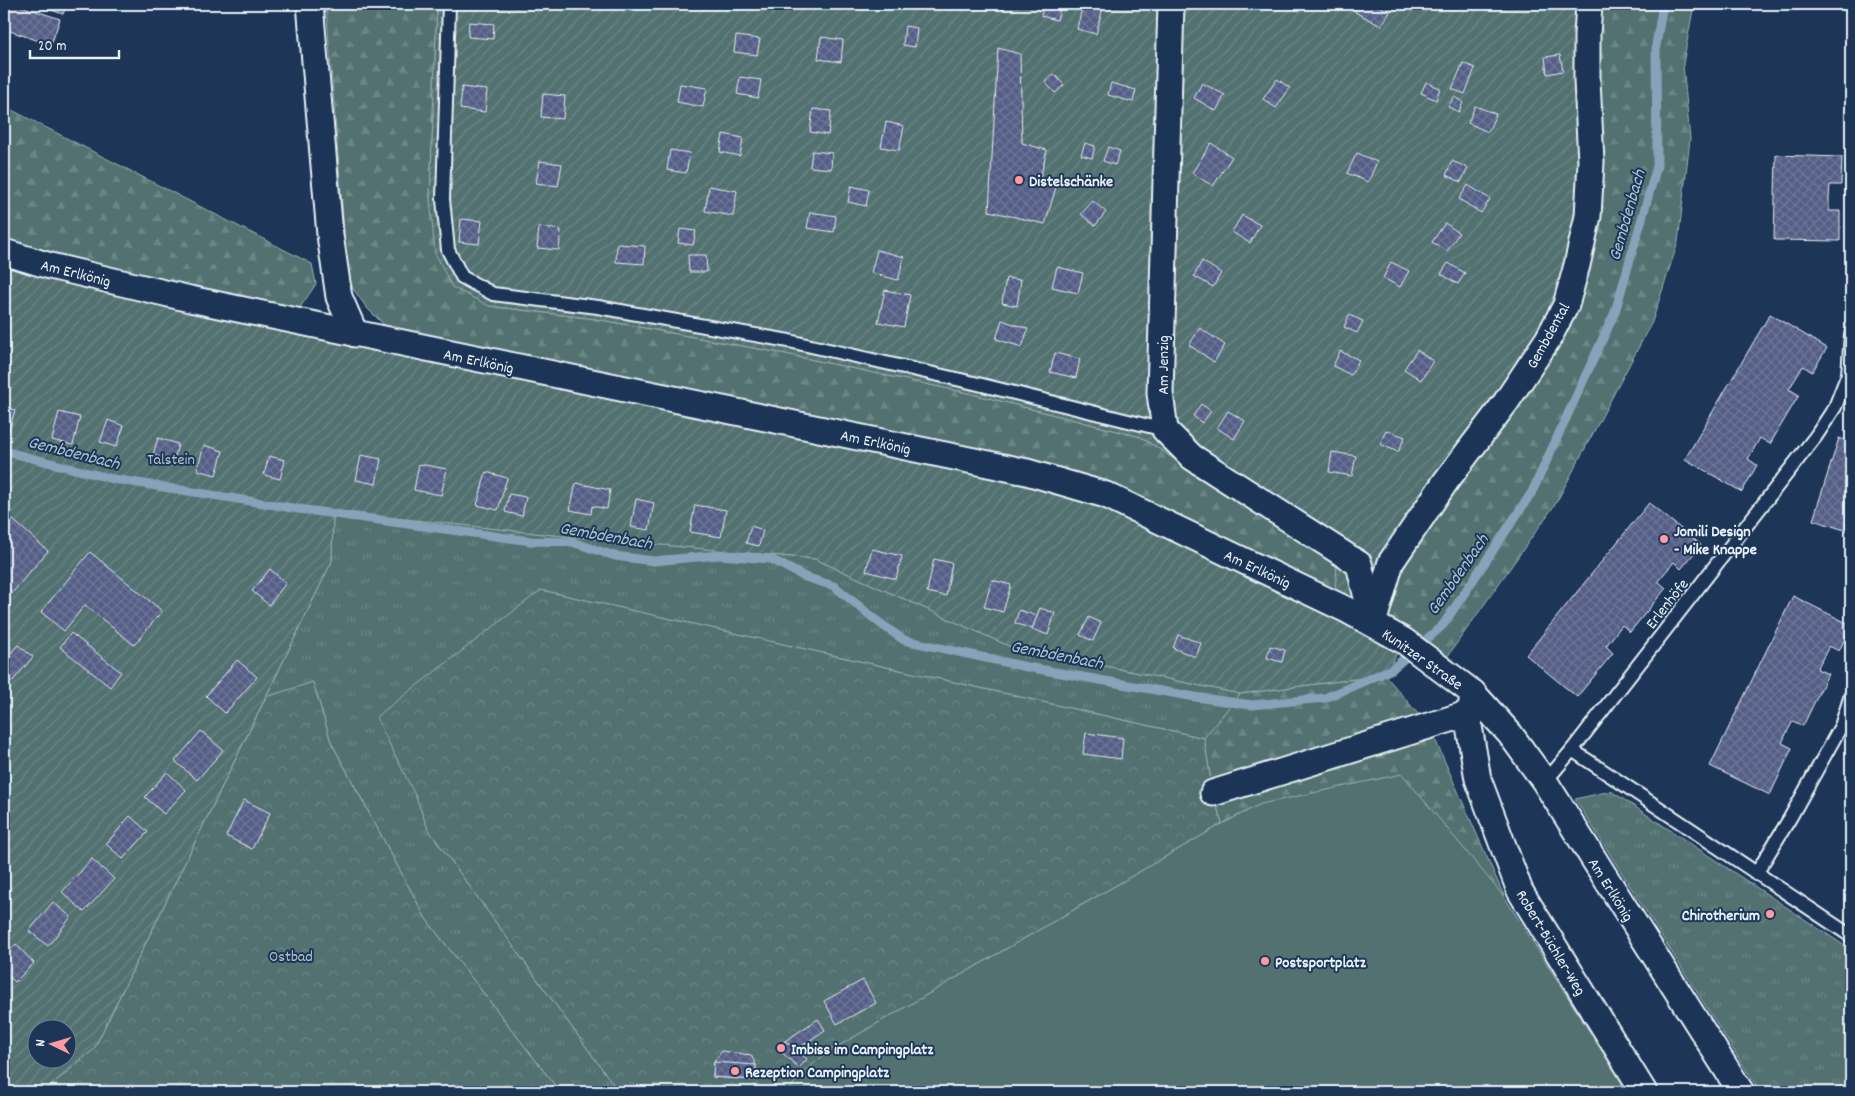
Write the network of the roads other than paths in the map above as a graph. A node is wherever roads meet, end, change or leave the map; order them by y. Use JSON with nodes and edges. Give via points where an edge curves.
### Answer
{"nodes":[{"id":1,"x":310,"y":4,"type":"edge"},
{"id":2,"x":449,"y":4,"type":"edge"},
{"id":3,"x":1171,"y":4,"type":"edge"},
{"id":4,"x":1589,"y":4,"type":"edge"},
{"id":5,"x":4,"y":252,"type":"edge"},
{"id":6,"x":354,"y":334,"type":"junction"},
{"id":7,"x":1851,"y":334,"type":"edge"},
{"id":8,"x":1849,"y":376,"type":"edge"},
{"id":9,"x":1165,"y":430,"type":"junction"},
{"id":10,"x":1373,"y":623,"type":"junction"},
{"id":11,"x":1851,"y":695,"type":"edge"},
{"id":12,"x":1471,"y":703,"type":"junction"},
{"id":13,"x":1572,"y":750,"type":"junction"},
{"id":14,"x":1545,"y":782,"type":"junction"},
{"id":15,"x":1213,"y":794,"type":"dead end"},
{"id":16,"x":1756,"y":874,"type":"junction"},
{"id":17,"x":1851,"y":936,"type":"edge"},
{"id":18,"x":1644,"y":1092,"type":"edge"},
{"id":19,"x":1741,"y":1092,"type":"edge"}],
"edges":[{"from":1,"to":6,"type":"street","via":[[330,235],[339,297]]},
{"from":2,"to":9,"type":"lane","via":[[443,199],[448,250],[462,278],[493,294],[598,307],[789,341]]},
{"from":3,"to":9,"type":"street","name":"Am Jenzig","via":[[1160,383]]},
{"from":4,"to":10,"type":"street","name":"Gembdental","via":[[1587,53],[1591,162],[1588,216],[1566,305],[1548,340],[1506,402],[1446,481],[1391,562]]},
{"from":5,"to":6,"type":"street","name":"Am Erlkönig","via":[[190,299]]},
{"from":6,"to":10,"type":"street","name":"Am Erlkönig","via":[[1028,472],[1106,495]]},
{"from":7,"to":8,"type":"lane","name":"Erlenhöfe"},
{"from":8,"to":13,"type":"lane","name":"Erlenhöfe","via":[[1835,407],[1816,436]]},
{"from":9,"to":10,"type":"street","via":[[1192,457],[1359,564]]},
{"from":10,"to":12,"type":"street","name":"Kunitzer Straße","via":[[1440,667]]},
{"from":11,"to":16,"type":"lane","via":[[1841,726]]},
{"from":12,"to":14,"type":"street","name":"Am Erlkönig","via":[[1510,734]]},
{"from":12,"to":15,"type":"street"},
{"from":12,"to":18,"type":"street","name":"Robert-Büchler-Weg","via":[[1469,726],[1478,779],[1520,891]]},
{"from":13,"to":14,"type":"lane","name":"Erlenhöfe"},
{"from":13,"to":16,"type":"lane"},
{"from":14,"to":19,"type":"street","name":"Am Erlkönig"},
{"from":16,"to":17,"type":"lane"}]}
